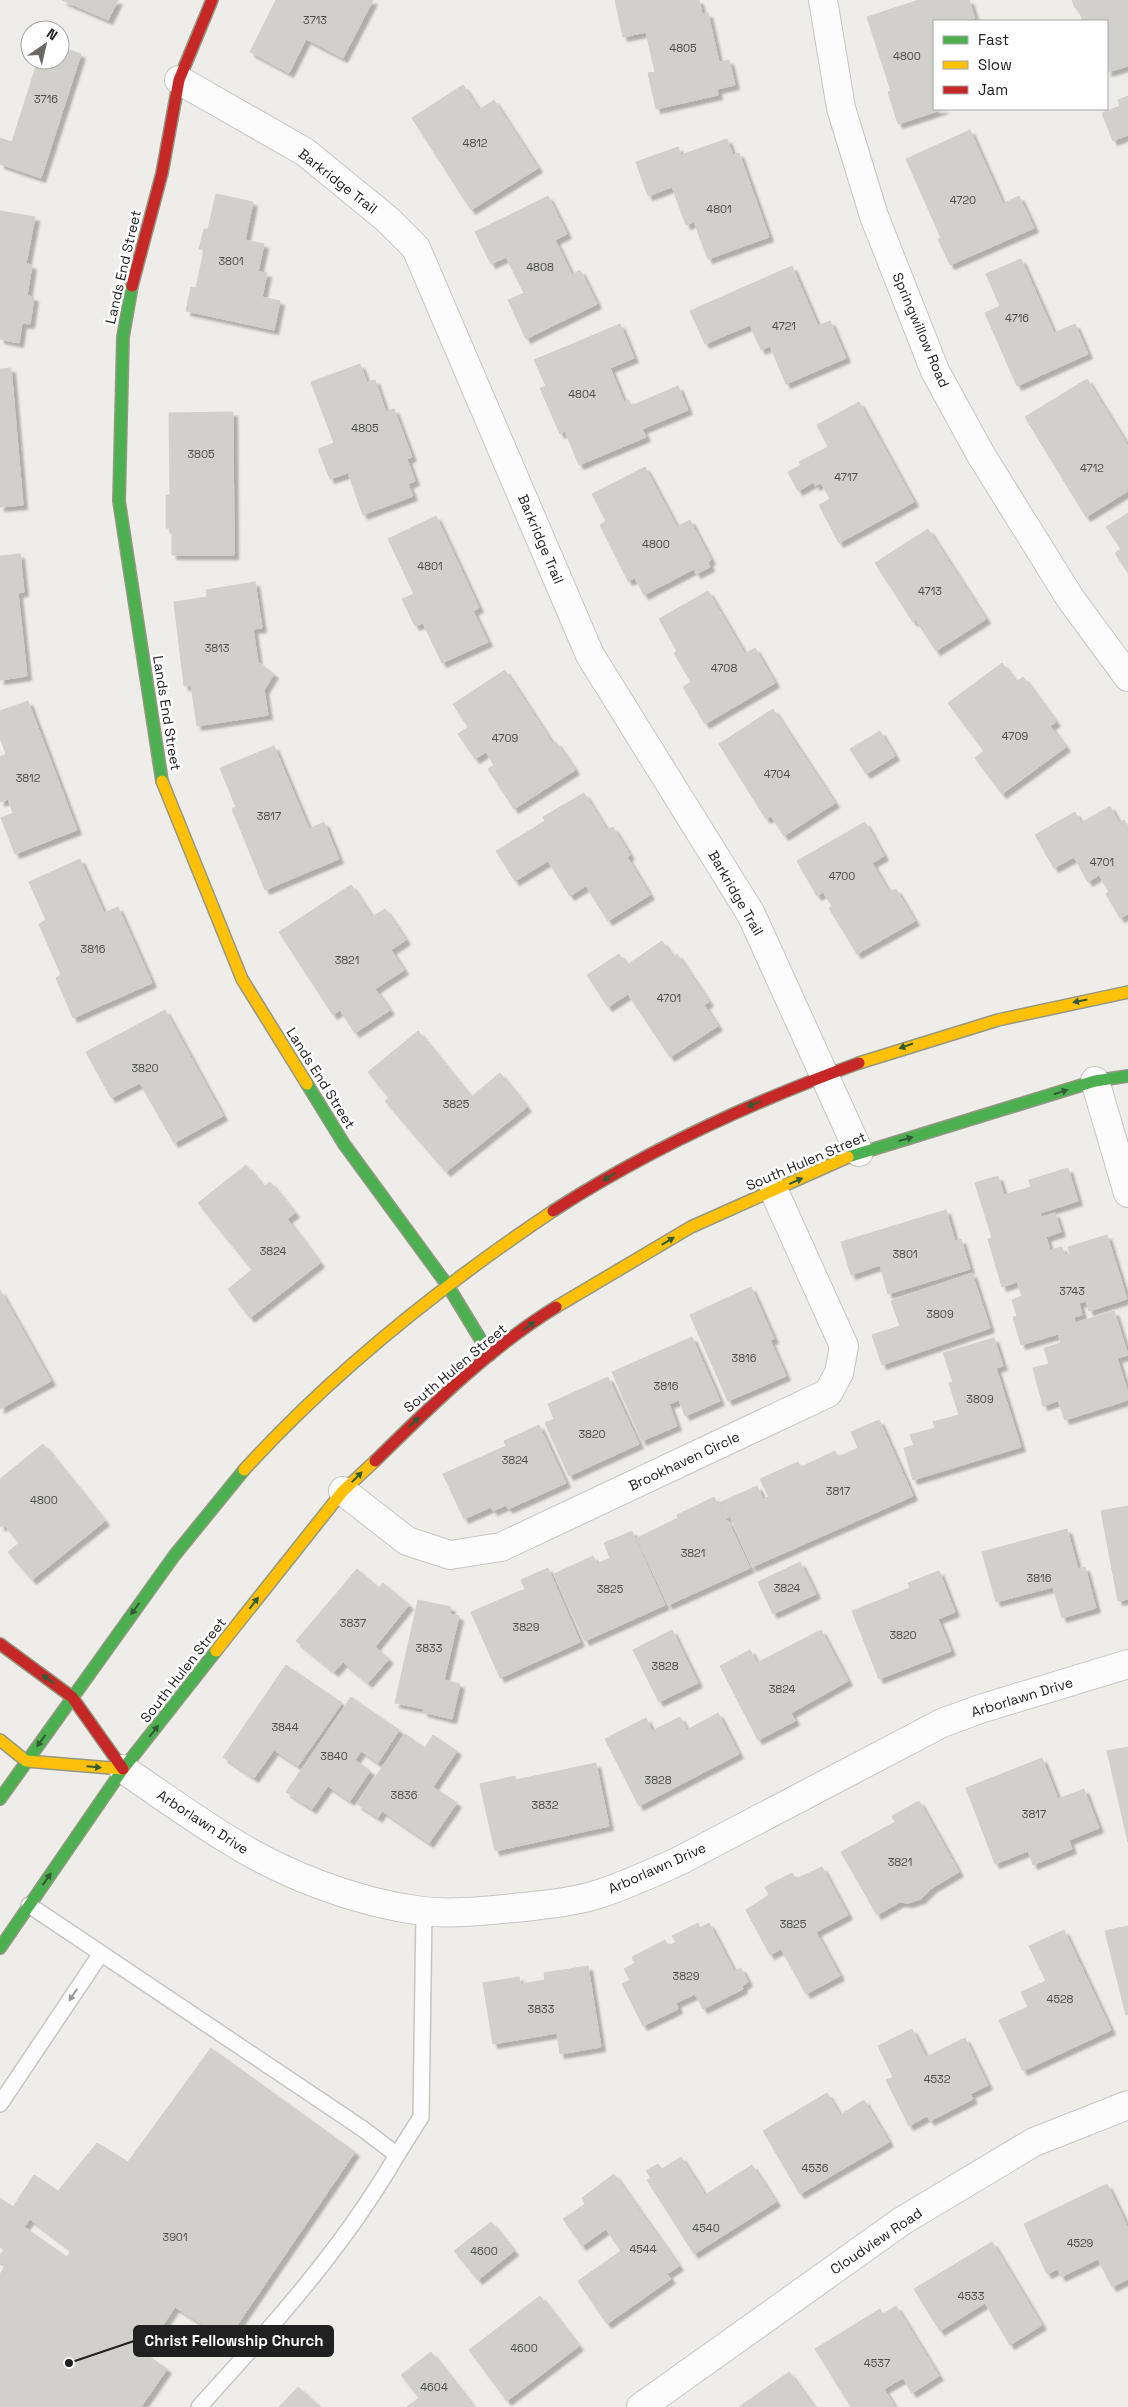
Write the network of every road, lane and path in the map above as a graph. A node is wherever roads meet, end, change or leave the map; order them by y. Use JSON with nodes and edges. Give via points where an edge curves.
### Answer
{"nodes":[{"id":1,"x":212,"y":0,"type":"edge"},
{"id":2,"x":823,"y":0,"type":"edge"},
{"id":3,"x":179,"y":80,"type":"junction"},
{"id":4,"x":1128,"y":677,"type":"edge"},
{"id":5,"x":1128,"y":992,"type":"edge"},
{"id":6,"x":826,"y":1076,"type":"junction"},
{"id":7,"x":1128,"y":1076,"type":"edge"},
{"id":8,"x":1095,"y":1081,"type":"junction"},
{"id":9,"x":859,"y":1152,"type":"junction"},
{"id":10,"x":774,"y":1191,"type":"junction"},
{"id":11,"x":1128,"y":1193,"type":"edge"},
{"id":12,"x":448,"y":1286,"type":"junction"},
{"id":13,"x":490,"y":1355,"type":"junction"},
{"id":14,"x":343,"y":1491,"type":"junction"},
{"id":15,"x":0,"y":1644,"type":"edge"},
{"id":16,"x":1128,"y":1664,"type":"edge"},
{"id":17,"x":72,"y":1697,"type":"junction"},
{"id":18,"x":0,"y":1740,"type":"edge"},
{"id":19,"x":26,"y":1761,"type":"junction"},
{"id":20,"x":123,"y":1769,"type":"junction"},
{"id":21,"x":0,"y":1799,"type":"edge"},
{"id":22,"x":29,"y":1905,"type":"junction"},
{"id":23,"x":424,"y":1911,"type":"junction"},
{"id":24,"x":0,"y":1948,"type":"edge"},
{"id":25,"x":100,"y":1955,"type":"junction"},
{"id":26,"x":0,"y":2104,"type":"edge"},
{"id":27,"x":1128,"y":2105,"type":"edge"},
{"id":28,"x":398,"y":2154,"type":"junction"},
{"id":29,"x":200,"y":2407,"type":"edge"},
{"id":30,"x":641,"y":2407,"type":"edge"}],
"edges":[{"from":1,"to":3,"type":"main road","name":"Lands End Street"},
{"from":2,"to":4,"type":"street","name":"Springwillow Road","via":[[842,108],[871,207],[935,371],[981,455],[1070,598]]},
{"from":3,"to":6,"type":"street","name":"Barkridge Trail","via":[[305,152],[387,219],[416,248],[590,655],[751,914]]},
{"from":3,"to":12,"type":"main road","name":"Lands End Street","via":[[162,172],[135,268],[122,337],[120,501],[162,782],[242,979],[344,1144]]},
{"from":5,"to":6,"type":"main road","one_way":true,"via":[[981,1023]]},
{"from":6,"to":9,"type":"street","name":"Barkridge Trail"},
{"from":6,"to":12,"type":"main road","one_way":true,"via":[[698,1129],[625,1167],[515,1236]]},
{"from":7,"to":8,"type":"main road","name":"South Hulen Street"},
{"from":9,"to":8,"type":"main road","name":"South Hulen Street","one_way":true},
{"from":8,"to":11,"type":"street"},
{"from":10,"to":9,"type":"main road","name":"South Hulen Street","one_way":true},
{"from":13,"to":10,"type":"main road","name":"South Hulen Street","one_way":true,"via":[[553,1309],[691,1227]]},
{"from":10,"to":14,"type":"street","name":"Brookhaven Circle","via":[[844,1346],[838,1373],[828,1393],[501,1547],[450,1555],[407,1541]]},
{"from":12,"to":13,"type":"main road","name":"Lands End Street"},
{"from":12,"to":17,"type":"main road","one_way":true,"via":[[384,1335],[334,1380],[242,1473],[188,1536]]},
{"from":14,"to":13,"type":"main road","name":"South Hulen Street","one_way":true},
{"from":20,"to":14,"type":"main road","name":"South Hulen Street","one_way":true},
{"from":17,"to":15,"type":"main road","name":"Arborlawn Drive","one_way":true},
{"from":16,"to":23,"type":"street","name":"Arborlawn Drive","via":[[942,1723],[638,1880],[560,1903],[498,1910]]},
{"from":17,"to":19,"type":"main road","one_way":true},
{"from":17,"to":20,"type":"main road","name":"Arborlawn Drive"},
{"from":18,"to":19,"type":"main road"},
{"from":19,"to":20,"type":"main road","name":"Arborlawn Drive","one_way":true},
{"from":19,"to":21,"type":"main road"},
{"from":22,"to":20,"type":"main road","name":"South Hulen Street","one_way":true},
{"from":20,"to":23,"type":"street","name":"Arborlawn Drive","via":[[224,1838],[285,1869],[386,1905]]},
{"from":22,"to":24,"type":"main road","name":"South Hulen Street"},
{"from":22,"to":25,"type":"lane"},
{"from":23,"to":28,"type":"lane","via":[[421,2117]]},
{"from":25,"to":26,"type":"lane","one_way":true},
{"from":25,"to":28,"type":"lane"},
{"from":27,"to":30,"type":"street","name":"Cloudview Road","via":[[1034,2142],[902,2221]]},
{"from":28,"to":29,"type":"lane","via":[[378,2190],[282,2316]]}]}
